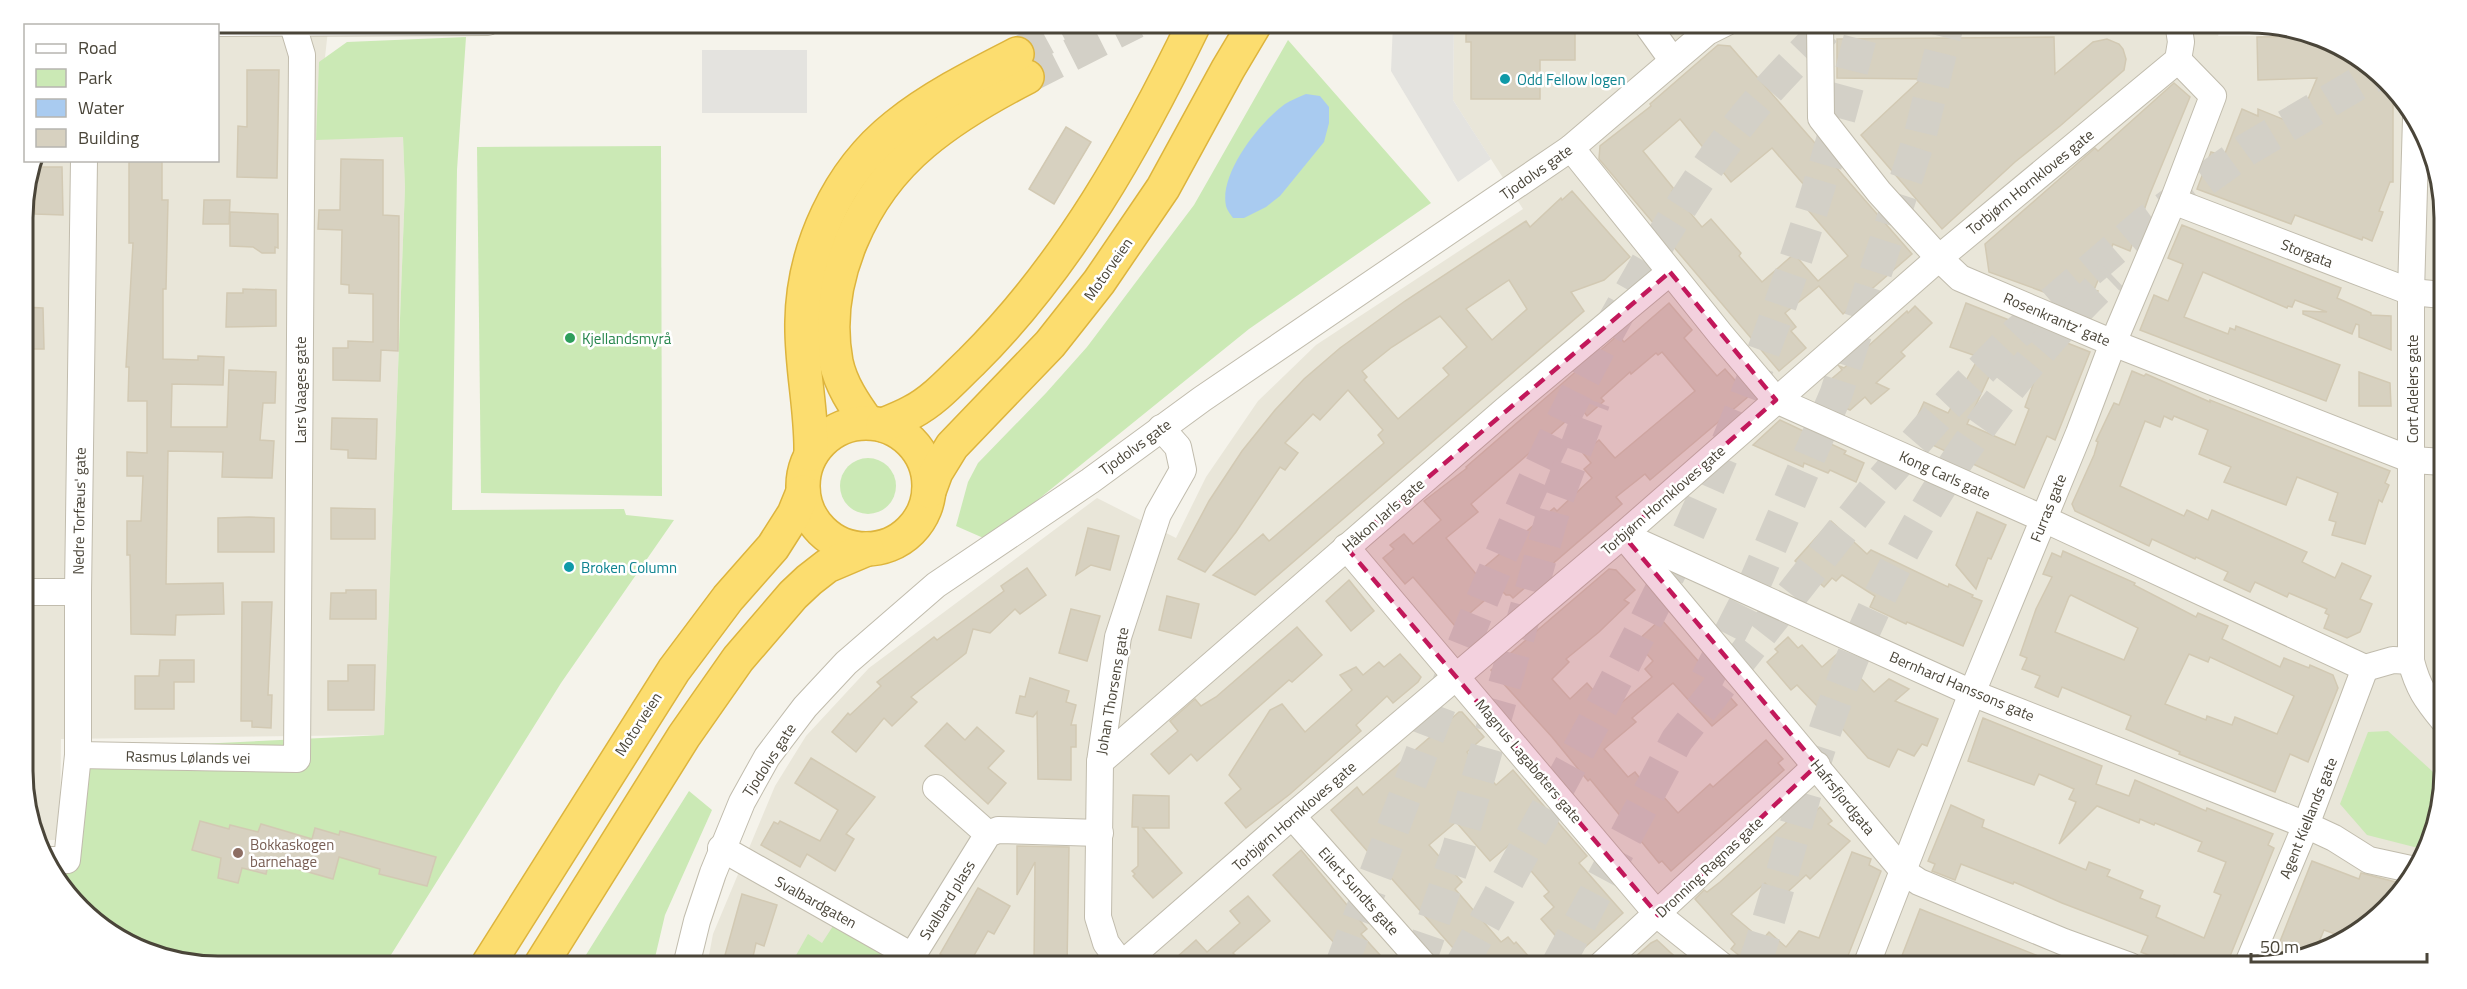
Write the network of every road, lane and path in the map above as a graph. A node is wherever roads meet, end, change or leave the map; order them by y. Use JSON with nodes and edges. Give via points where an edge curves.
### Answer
{"nodes":[{"id":1,"x":295,"y":33,"type":"edge"},
{"id":2,"x":1189,"y":33,"type":"edge"},
{"id":3,"x":1249,"y":33,"type":"edge"},
{"id":4,"x":1653,"y":33,"type":"edge"},
{"id":5,"x":1706,"y":33,"type":"edge"},
{"id":6,"x":1820,"y":33,"type":"edge"},
{"id":7,"x":2180,"y":33,"type":"edge"},
{"id":8,"x":2178,"y":60,"type":"junction"},
{"id":9,"x":1673,"y":61,"type":"junction"},
{"id":10,"x":2415,"y":135,"type":"edge"},
{"id":11,"x":1571,"y":148,"type":"junction"},
{"id":12,"x":84,"y":162,"type":"edge"},
{"id":13,"x":2173,"y":201,"type":"junction"},
{"id":14,"x":1939,"y":258,"type":"junction"},
{"id":15,"x":1670,"y":272,"type":"junction"},
{"id":16,"x":2411,"y":292,"type":"junction"},
{"id":17,"x":2434,"y":294,"type":"edge"},
{"id":18,"x":2113,"y":343,"type":"junction"},
{"id":19,"x":1776,"y":400,"type":"junction"},
{"id":20,"x":875,"y":424,"type":"junction"},
{"id":21,"x":1161,"y":428,"type":"junction"},
{"id":22,"x":811,"y":454,"type":"junction"},
{"id":23,"x":2412,"y":460,"type":"junction"},
{"id":24,"x":2434,"y":461,"type":"edge"},
{"id":25,"x":929,"y":491,"type":"junction"},
{"id":26,"x":803,"y":492,"type":"junction"},
{"id":27,"x":2044,"y":519,"type":"junction"},
{"id":28,"x":1623,"y":535,"type":"junction"},
{"id":29,"x":1346,"y":546,"type":"junction"},
{"id":30,"x":867,"y":549,"type":"junction"},
{"id":31,"x":33,"y":592,"type":"edge"},
{"id":32,"x":78,"y":592,"type":"junction"},
{"id":33,"x":2411,"y":661,"type":"junction"},
{"id":34,"x":2366,"y":668,"type":"junction"},
{"id":35,"x":1458,"y":677,"type":"junction"},
{"id":36,"x":1972,"y":693,"type":"junction"},
{"id":37,"x":2434,"y":708,"type":"edge"},
{"id":38,"x":78,"y":755,"type":"junction"},
{"id":39,"x":297,"y":759,"type":"joint"},
{"id":40,"x":1100,"y":762,"type":"junction"},
{"id":41,"x":1817,"y":765,"type":"junction"},
{"id":42,"x":936,"y":788,"type":"dead end"},
{"id":43,"x":1292,"y":816,"type":"junction"},
{"id":44,"x":2306,"y":825,"type":"junction"},
{"id":45,"x":1100,"y":833,"type":"junction"},
{"id":46,"x":987,"y":834,"type":"junction"},
{"id":47,"x":721,"y":848,"type":"junction"},
{"id":48,"x":59,"y":860,"type":"edge"},
{"id":49,"x":2406,"y":868,"type":"edge"},
{"id":50,"x":1904,"y":872,"type":"junction"},
{"id":51,"x":1658,"y":915,"type":"junction"},
{"id":52,"x":493,"y":956,"type":"edge"},
{"id":53,"x":546,"y":956,"type":"edge"},
{"id":54,"x":688,"y":956,"type":"edge"},
{"id":55,"x":901,"y":956,"type":"edge"},
{"id":56,"x":912,"y":956,"type":"edge"},
{"id":57,"x":1115,"y":956,"type":"edge"},
{"id":58,"x":1133,"y":956,"type":"edge"},
{"id":59,"x":1416,"y":956,"type":"edge"},
{"id":60,"x":1611,"y":956,"type":"edge"},
{"id":61,"x":1709,"y":956,"type":"edge"},
{"id":62,"x":1870,"y":956,"type":"edge"},
{"id":63,"x":2102,"y":956,"type":"edge"},
{"id":64,"x":2251,"y":956,"type":"edge"}],
"edges":[{"from":1,"to":39,"type":"street","name":"Lars Vaages gate","via":[[302,55]]},
{"from":2,"to":20,"type":"highway","via":[[1097,202],[1043,280],[986,346],[934,397],[914,411]]},
{"from":3,"to":25,"type":"highway","name":"Motorveien","via":[[1162,188],[1099,282],[1050,344],[952,446]]},
{"from":4,"to":9,"type":"street"},
{"from":5,"to":9,"type":"street","name":"Tjodolvs gate"},
{"from":6,"to":14,"type":"street","name":"Rosenkrantz' gate","via":[[1821,118],[1879,192]]},
{"from":7,"to":8,"type":"street"},
{"from":8,"to":13,"type":"street","name":"Furras gate","via":[[2213,96]]},
{"from":8,"to":14,"type":"street","name":"Torbjørn Hornkloves gate"},
{"from":9,"to":11,"type":"street","name":"Tjodolvs gate"},
{"from":10,"to":16,"type":"street","name":"Cort Adelers gate"},
{"from":11,"to":15,"type":"street","name":"Kong Carls gate"},
{"from":11,"to":21,"type":"street","name":"Tjodolvs gate"},
{"from":12,"to":32,"type":"street","name":"Nedre Torfæus' gate"},
{"from":13,"to":16,"type":"street","name":"Storgata"},
{"from":13,"to":18,"type":"street","name":"Furras gate"},
{"from":14,"to":18,"type":"street","name":"Rosenkrantz' gate","via":[[1960,278]]},
{"from":14,"to":19,"type":"street","name":"Torbjørn Hornkloves gate"},
{"from":15,"to":19,"type":"street","name":"Kong Carls gate"},
{"from":15,"to":29,"type":"street","name":"Håkon Jarls gate"},
{"from":16,"to":17,"type":"street","name":"Storgata"},
{"from":16,"to":23,"type":"street","name":"Cort Adelers gate"},
{"from":18,"to":23,"type":"street","name":"Rosenkrantz' gate"},
{"from":18,"to":27,"type":"street","name":"Furras gate"},
{"from":19,"to":27,"type":"street","name":"Kong Carls gate"},
{"from":19,"to":28,"type":"street","name":"Torbjørn Hornkloves gate"},
{"from":20,"to":22,"type":"highway","via":[[850,424],[835,430]]},
{"from":20,"to":22,"type":"highway","via":[[853,402],[836,362],[837,291],[853,237],[882,186],[922,143],[1022,66],[975,76],[916,111],[859,163],[828,213],[804,291],[803,366],[812,425]]},
{"from":20,"to":25,"type":"highway","via":[[905,436],[921,455]]},
{"from":21,"to":40,"type":"street","name":"Johan Thorsens gate","via":[[1178,447],[1183,470],[1158,514],[1118,636]]},
{"from":21,"to":47,"type":"street","name":"Tjodolvs gate","via":[[936,585],[846,663],[805,707],[767,757]]},
{"from":22,"to":26,"type":"highway","via":[[804,472]]},
{"from":23,"to":24,"type":"street","name":"Rosenkrantz' gate"},
{"from":23,"to":33,"type":"street","name":"Cort Adelers gate"},
{"from":25,"to":30,"type":"highway","via":[[922,513],[909,532],[897,541]]},
{"from":26,"to":30,"type":"highway","via":[[810,514],[824,533],[837,542]]},
{"from":26,"to":52,"type":"highway","name":"Motorveien","via":[[773,547],[728,598],[674,670]]},
{"from":27,"to":34,"type":"street","name":"Kong Carls gate"},
{"from":27,"to":36,"type":"street","name":"Furras gate"},
{"from":28,"to":35,"type":"street","name":"Torbjørn Hornkloves gate"},
{"from":28,"to":36,"type":"street","name":"Bernhard Hanssons gate"},
{"from":28,"to":41,"type":"street","name":"Hafrsfjordgata"},
{"from":29,"to":35,"type":"street","name":"Magnus Lagabøters gate"},
{"from":29,"to":40,"type":"street","name":"Håkon Jarls gate"},
{"from":30,"to":53,"type":"highway","via":[[827,566],[809,580],[738,659],[684,736]]},
{"from":31,"to":32,"type":"street"},
{"from":32,"to":38,"type":"street","name":"Nedre Torfæus' gate"},
{"from":33,"to":34,"type":"street","via":[[2393,660]]},
{"from":33,"to":37,"type":"street","name":"Cort Adelers gate","via":[[2416,683]]},
{"from":34,"to":44,"type":"street","name":"Agent Kiellands gate"},
{"from":35,"to":43,"type":"street","name":"Torbjørn Hornkloves gate"},
{"from":35,"to":51,"type":"street","name":"Magnus Lagabøters gate"},
{"from":36,"to":44,"type":"street","name":"Bernhard Hanssons gate"},
{"from":36,"to":50,"type":"street","name":"Furras gate"},
{"from":38,"to":39,"type":"street","name":"Rasmus Lølands vei"},
{"from":38,"to":48,"type":"street","name":"Nedre Torfæus' gate"},
{"from":40,"to":45,"type":"street","name":"Johan Thorsens gate"},
{"from":41,"to":50,"type":"street","name":"Hafrsfjordgata"},
{"from":41,"to":51,"type":"street","name":"Dronning Ragnas gate"},
{"from":42,"to":46,"type":"street"},
{"from":43,"to":58,"type":"street","name":"Torbjørn Hornkloves gate"},
{"from":43,"to":59,"type":"street","name":"Eilert Sundts gate"},
{"from":44,"to":49,"type":"street","name":"Bernhard Hanssons gate","via":[[2369,860]]},
{"from":44,"to":64,"type":"street","name":"Agent Kiellands gate"},
{"from":45,"to":46,"type":"street","via":[[998,830]]},
{"from":45,"to":57,"type":"street","name":"Johan Thorsens gate","via":[[1098,917],[1106,943]]},
{"from":46,"to":56,"type":"street","name":"Svalbard plass"},
{"from":47,"to":54,"type":"street","name":"Tjodolvs gate"},
{"from":47,"to":55,"type":"street","name":"Svalbardgaten"},
{"from":50,"to":62,"type":"street","name":"Furras gate"},
{"from":50,"to":63,"type":"street","name":"Hafrsfjordgata","via":[[1919,882]]},
{"from":51,"to":60,"type":"street","name":"Dronning Ragnas gate"},
{"from":51,"to":61,"type":"street","name":"Magnus Lagabøters gate"}]}
